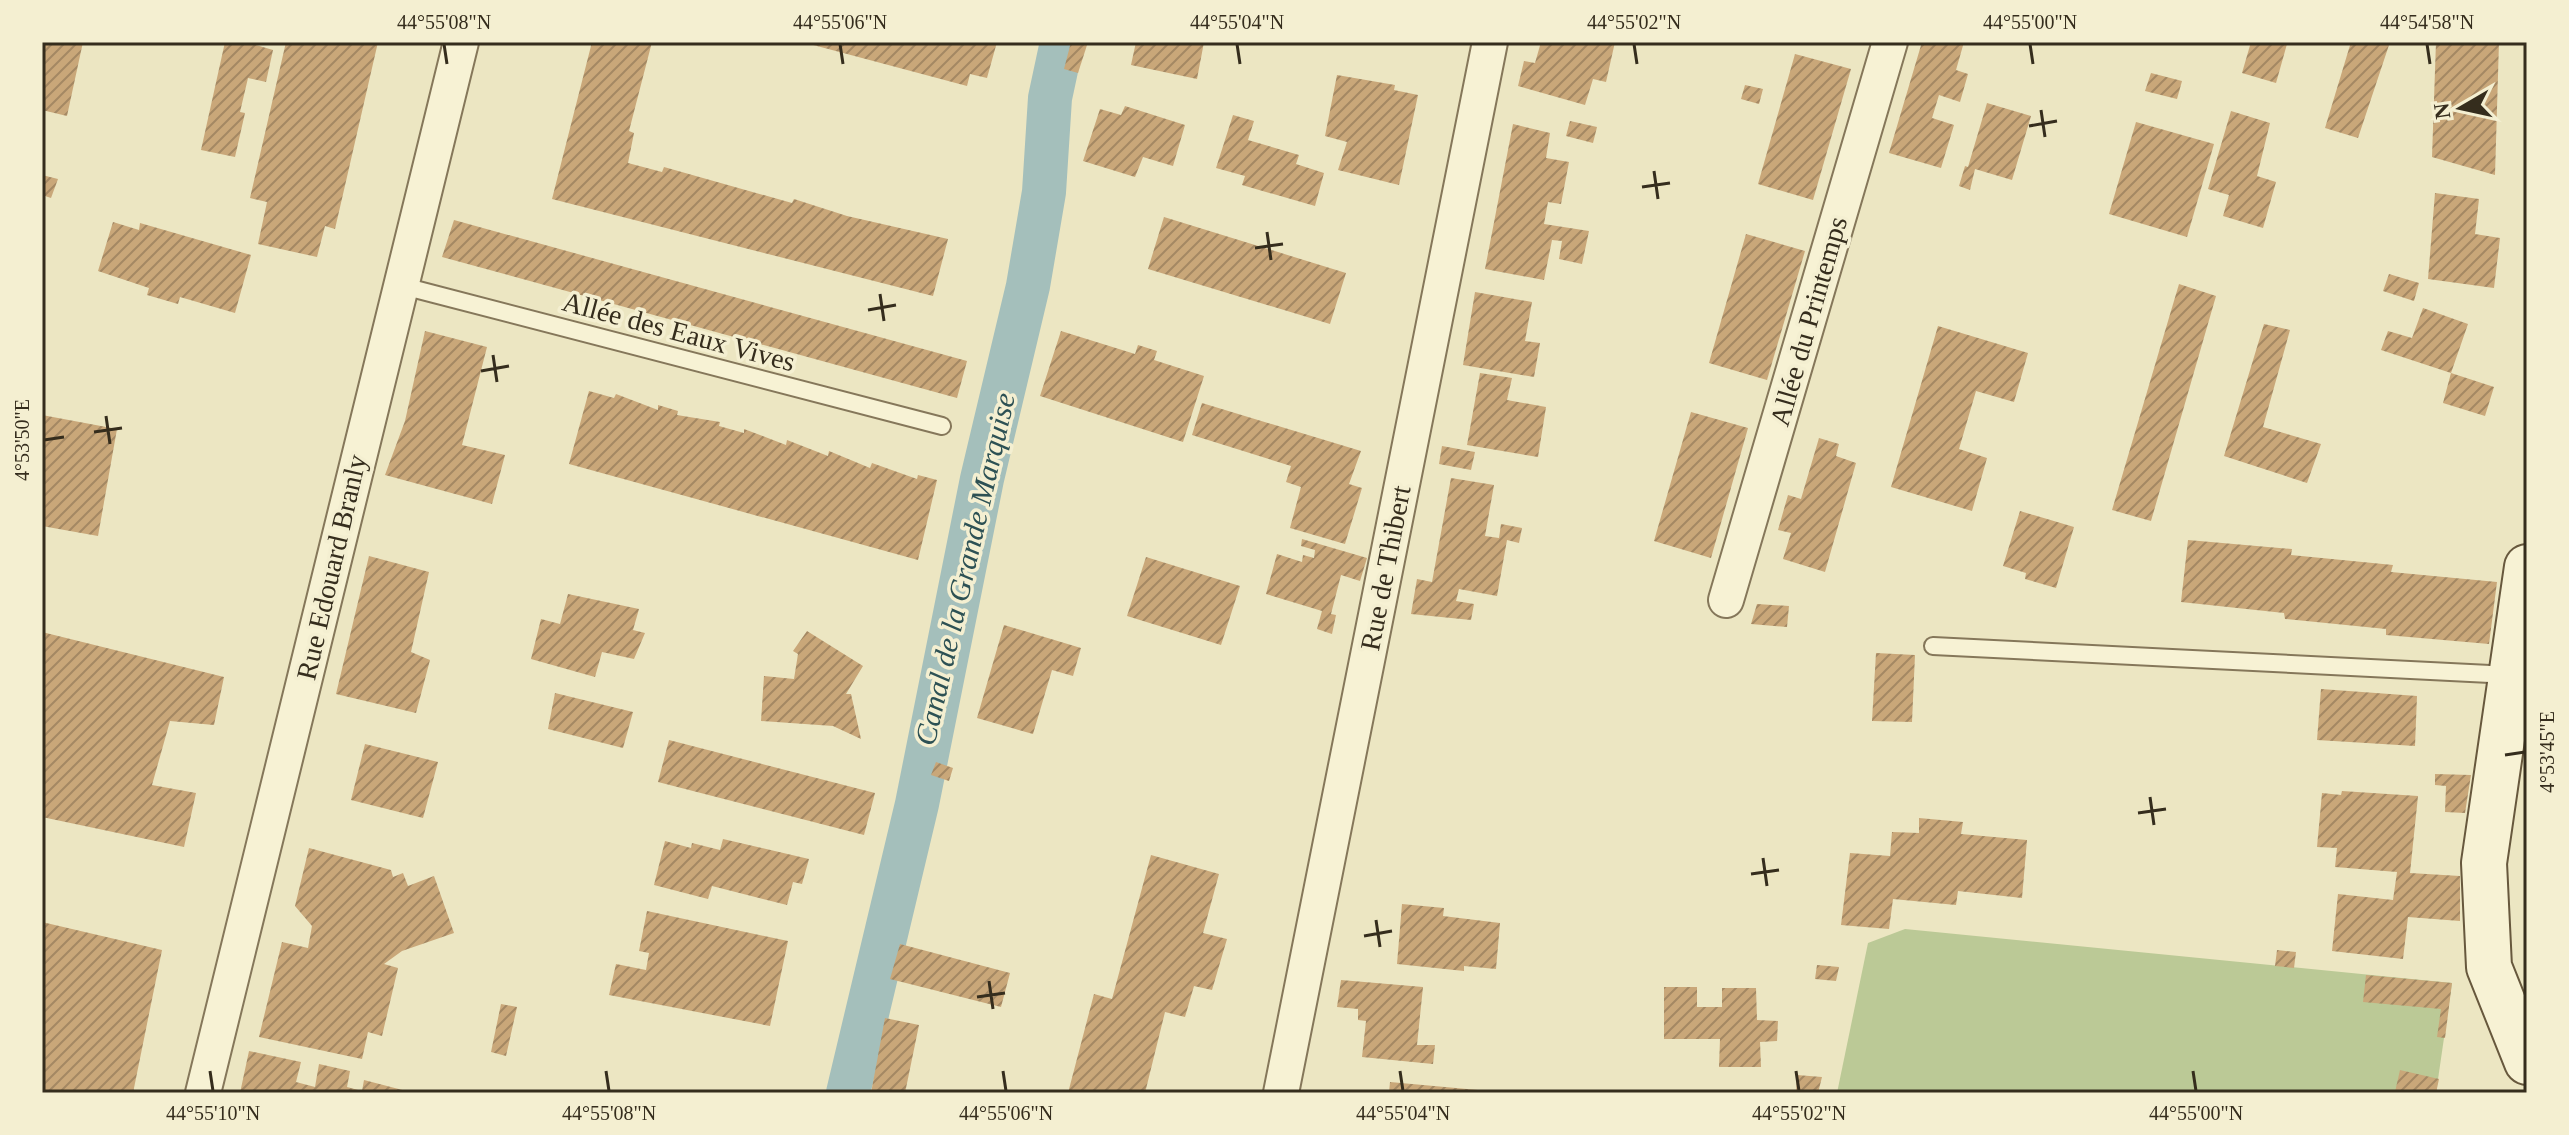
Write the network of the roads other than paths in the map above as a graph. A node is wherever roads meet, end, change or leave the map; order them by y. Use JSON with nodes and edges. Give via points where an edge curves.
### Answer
{"nodes":[{"id":1,"x":461,"y":42,"type":"edge"},
{"id":2,"x":1490,"y":42,"type":"edge"},
{"id":3,"x":1890,"y":42,"type":"edge"},
{"id":4,"x":403,"y":286,"type":"junction"},
{"id":5,"x":942,"y":426,"type":"dead end"},
{"id":6,"x":2527,"y":567,"type":"edge"},
{"id":7,"x":1726,"y":600,"type":"dead end"},
{"id":8,"x":1933,"y":646,"type":"dead end"},
{"id":9,"x":2511,"y":675,"type":"junction"},
{"id":10,"x":2527,"y":1062,"type":"edge"},
{"id":11,"x":203,"y":1093,"type":"edge"},
{"id":12,"x":1281,"y":1093,"type":"edge"}],
"edges":[{"from":1,"to":4,"type":"street","name":"Rue Edouard Branly"},
{"from":2,"to":12,"type":"street","name":"Rue de Thibert"},
{"from":3,"to":7,"type":"street","name":"Allée du Printemps"},
{"from":4,"to":5,"type":"lane","name":"Allée des Eaux Vives"},
{"from":4,"to":11,"type":"street","name":"Rue Edouard Branly"},
{"from":6,"to":9,"type":"street"},
{"from":8,"to":9,"type":"lane"},
{"from":9,"to":10,"type":"street","via":[[2507,753],[2484,863],[2489,967]]}]}
